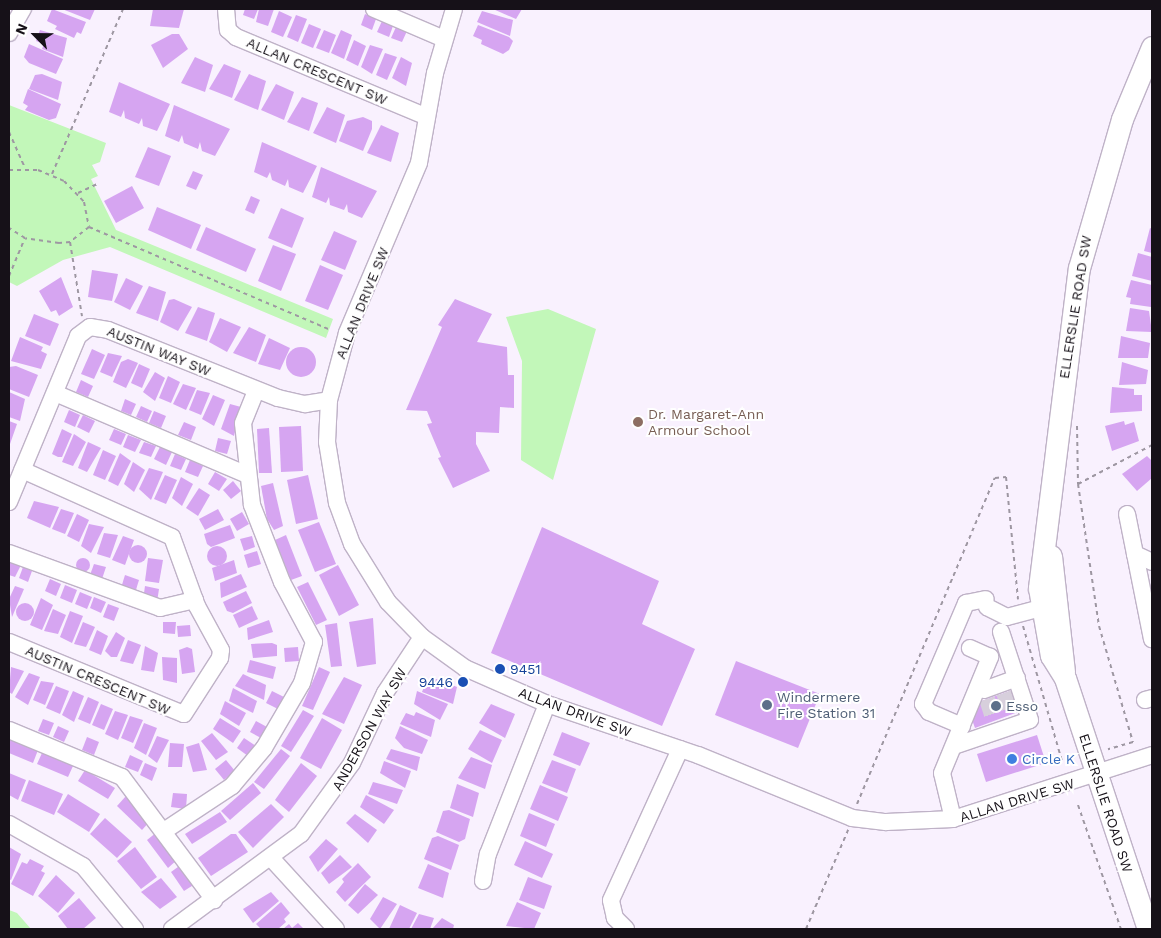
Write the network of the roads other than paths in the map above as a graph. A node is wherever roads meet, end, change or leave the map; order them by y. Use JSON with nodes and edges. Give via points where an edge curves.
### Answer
{"nodes":[{"id":1,"x":22,"y":9,"type":"edge"},
{"id":2,"x":226,"y":9,"type":"edge"},
{"id":3,"x":374,"y":9,"type":"edge"},
{"id":4,"x":454,"y":9,"type":"edge"},
{"id":5,"x":9,"y":33,"type":"edge"},
{"id":6,"x":444,"y":39,"type":"junction"},
{"id":7,"x":1152,"y":47,"type":"edge"},
{"id":8,"x":427,"y":117,"type":"junction"},
{"id":9,"x":256,"y":391,"type":"junction"},
{"id":10,"x":55,"y":393,"type":"junction"},
{"id":11,"x":329,"y":400,"type":"junction"},
{"id":12,"x":22,"y":470,"type":"junction"},
{"id":13,"x":245,"y":474,"type":"junction"},
{"id":14,"x":9,"y":502,"type":"edge"},
{"id":15,"x":1127,"y":514,"type":"dead end"},
{"id":16,"x":1048,"y":518,"type":"junction"},
{"id":17,"x":9,"y":553,"type":"edge"},
{"id":18,"x":1135,"y":554,"type":"junction"},
{"id":19,"x":1152,"y":562,"type":"edge"},
{"id":20,"x":194,"y":600,"type":"junction"},
{"id":21,"x":1041,"y":608,"type":"junction"},
{"id":22,"x":1004,"y":624,"type":"junction"},
{"id":23,"x":422,"y":637,"type":"junction"},
{"id":24,"x":1152,"y":639,"type":"edge"},
{"id":25,"x":9,"y":642,"type":"edge"},
{"id":26,"x":970,"y":648,"type":"dead end"},
{"id":27,"x":990,"y":657,"type":"junction"},
{"id":28,"x":1016,"y":678,"type":"junction"},
{"id":29,"x":1065,"y":678,"type":"junction"},
{"id":30,"x":982,"y":694,"type":"junction"},
{"id":31,"x":547,"y":704,"type":"junction"},
{"id":32,"x":962,"y":726,"type":"junction"},
{"id":33,"x":9,"y":730,"type":"edge"},
{"id":34,"x":954,"y":746,"type":"junction"},
{"id":35,"x":680,"y":749,"type":"junction"},
{"id":36,"x":1152,"y":755,"type":"edge"},
{"id":37,"x":1098,"y":774,"type":"junction"},
{"id":38,"x":953,"y":820,"type":"junction"},
{"id":39,"x":9,"y":824,"type":"edge"},
{"id":40,"x":164,"y":831,"type":"junction"},
{"id":41,"x":272,"y":859,"type":"junction"},
{"id":42,"x":483,"y":881,"type":"dead end"},
{"id":43,"x":214,"y":900,"type":"junction"},
{"id":44,"x":135,"y":929,"type":"edge"},
{"id":45,"x":172,"y":929,"type":"edge"},
{"id":46,"x":336,"y":929,"type":"edge"},
{"id":47,"x":626,"y":929,"type":"edge"},
{"id":48,"x":1148,"y":929,"type":"edge"}],
"edges":[{"from":1,"to":5,"type":"street"},
{"from":2,"to":8,"type":"street","name":"ALLAN CRESCENT SW","via":[[228,30],[236,37]]},
{"from":3,"to":6,"type":"street"},
{"from":4,"to":6,"type":"street","name":"ALLAN DRIVE SW"},
{"from":6,"to":8,"type":"street","name":"ALLAN DRIVE SW"},
{"from":7,"to":16,"type":"main road","name":"ELLERSLIE ROAD SW","via":[[1122,119],[1081,259],[1068,334]]},
{"from":8,"to":11,"type":"street","name":"ALLAN DRIVE SW","via":[[419,163],[347,333]]},
{"from":9,"to":10,"type":"street","name":"AUSTIN WAY SW","via":[[108,330],[84,329]]},
{"from":9,"to":11,"type":"street","name":"AUSTIN WAY SW","via":[[306,404]]},
{"from":9,"to":13,"type":"street","via":[[243,423]]},
{"from":10,"to":12,"type":"street"},
{"from":10,"to":13,"type":"street"},
{"from":11,"to":23,"type":"street","name":"ALLAN DRIVE SW","via":[[330,468],[352,544],[388,602]]},
{"from":12,"to":14,"type":"street"},
{"from":12,"to":20,"type":"street","name":"AUSTIN CRESCENT SW","via":[[165,530],[172,537]]},
{"from":13,"to":40,"type":"street","via":[[252,506],[282,582],[314,642],[302,682],[264,748],[232,786]]},
{"from":15,"to":18,"type":"street"},
{"from":16,"to":21,"type":"main road","name":"ELLERSLIE ROAD SW","via":[[1040,560]]},
{"from":16,"to":29,"type":"main road","name":"ELLERSLIE ROAD SW"},
{"from":17,"to":20,"type":"street","via":[[160,608]]},
{"from":18,"to":19,"type":"street"},
{"from":18,"to":24,"type":"street"},
{"from":20,"to":25,"type":"street","name":"AUSTIN CRESCENT SW","via":[[221,650],[220,658],[184,714]]},
{"from":21,"to":22,"type":"street"},
{"from":21,"to":29,"type":"main road","name":"ELLERSLIE ROAD SW","via":[[1051,656]]},
{"from":22,"to":27,"type":"street"},
{"from":22,"to":28,"type":"street"},
{"from":22,"to":32,"type":"street","via":[[986,603],[966,603],[923,704],[929,712]]},
{"from":23,"to":31,"type":"street","name":"ALLAN DRIVE SW","via":[[465,668]]},
{"from":23,"to":41,"type":"street","name":"ANDERSON WAY SW","via":[[385,693],[330,800],[301,834]]},
{"from":26,"to":27,"type":"street"},
{"from":27,"to":30,"type":"street"},
{"from":28,"to":30,"type":"street","via":[[1002,689]]},
{"from":28,"to":34,"type":"street","via":[[1030,720],[1014,720],[996,726]]},
{"from":29,"to":37,"type":"main road","name":"ELLERSLIE ROAD SW"},
{"from":30,"to":32,"type":"street"},
{"from":31,"to":35,"type":"street","name":"ALLAN DRIVE SW"},
{"from":31,"to":42,"type":"street","via":[[488,854]]},
{"from":32,"to":34,"type":"street"},
{"from":33,"to":40,"type":"street","via":[[122,777]]},
{"from":34,"to":38,"type":"street","via":[[942,781]]},
{"from":35,"to":38,"type":"street","name":"ALLAN DRIVE SW","via":[[852,818],[886,822]]},
{"from":35,"to":47,"type":"street","via":[[611,900],[616,918]]},
{"from":36,"to":37,"type":"street","name":"ALLAN DRIVE SW"},
{"from":37,"to":38,"type":"street","name":"ALLAN DRIVE SW"},
{"from":37,"to":48,"type":"main road","name":"ELLERSLIE ROAD SW"},
{"from":39,"to":44,"type":"street","via":[[83,866]]},
{"from":40,"to":43,"type":"street"},
{"from":41,"to":43,"type":"street","name":"ANDERSON WAY SW"},
{"from":41,"to":46,"type":"street"},
{"from":43,"to":45,"type":"street","name":"ANDERSON WAY SW"}]}
